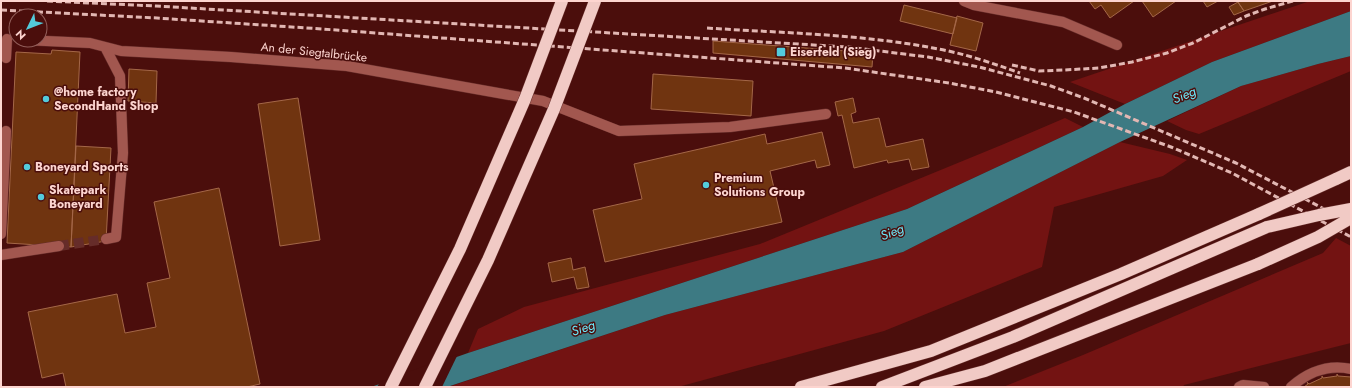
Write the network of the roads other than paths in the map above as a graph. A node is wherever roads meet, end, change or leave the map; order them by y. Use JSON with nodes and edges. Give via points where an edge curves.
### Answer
{"nodes":[{"id":1,"x":562,"y":1,"type":"edge"},
{"id":2,"x":595,"y":1,"type":"edge"},
{"id":3,"x":964,"y":1,"type":"edge"},
{"id":4,"x":8,"y":39,"type":"edge"},
{"id":5,"x":48,"y":41,"type":"edge"},
{"id":6,"x":1117,"y":45,"type":"dead end"},
{"id":7,"x":105,"y":47,"type":"junction"},
{"id":8,"x":6,"y":58,"type":"dead end"},
{"id":9,"x":826,"y":114,"type":"dead end"},
{"id":10,"x":6,"y":131,"type":"dead end"},
{"id":11,"x":1351,"y":172,"type":"edge"},
{"id":12,"x":1351,"y":209,"type":"edge"},
{"id":13,"x":1351,"y":218,"type":"edge"},
{"id":14,"x":1267,"y":227,"type":"junction"},
{"id":15,"x":1,"y":234,"type":"edge"},
{"id":16,"x":106,"y":239,"type":"tunnel mouth"},
{"id":17,"x":59,"y":246,"type":"tunnel mouth"},
{"id":18,"x":1,"y":255,"type":"edge"},
{"id":19,"x":1121,"y":274,"type":"junction"},
{"id":20,"x":1351,"y":369,"type":"edge"},
{"id":21,"x":391,"y":387,"type":"edge"},
{"id":22,"x":425,"y":387,"type":"edge"},
{"id":23,"x":801,"y":387,"type":"edge"},
{"id":24,"x":882,"y":387,"type":"edge"},
{"id":25,"x":925,"y":387,"type":"edge"},
{"id":26,"x":1239,"y":387,"type":"edge"},
{"id":27,"x":1264,"y":387,"type":"edge"},
{"id":28,"x":1291,"y":387,"type":"edge"}],
"edges":[{"from":1,"to":21,"type":"highway","bridge":true,"via":[[525,100],[460,249]]},
{"from":2,"to":22,"type":"highway","bridge":true,"via":[[554,109],[488,260]]},
{"from":3,"to":6,"type":"street","via":[[1063,22]]},
{"from":4,"to":8,"type":"street"},
{"from":5,"to":7,"type":"street","name":"An der Siegtalbrücke","via":[[90,43]]},
{"from":7,"to":9,"type":"street","name":"An der Siegtalbrücke","via":[[120,52],[347,66],[543,101],[619,131],[730,127]]},
{"from":7,"to":16,"type":"street","via":[[120,76],[123,153],[116,237]]},
{"from":10,"to":15,"type":"street"},
{"from":11,"to":19,"type":"highway","bridge":true},
{"from":12,"to":14,"type":"highway","bridge":true},
{"from":13,"to":25,"type":"highway","bridge":true,"via":[[1258,264],[985,371]]},
{"from":14,"to":19,"type":"highway"},
{"from":14,"to":24,"type":"highway","via":[[1013,337]]},
{"from":17,"to":18,"type":"street"},
{"from":19,"to":23,"type":"highway","via":[[930,352]]},
{"from":20,"to":28,"type":"street","via":[[1332,367],[1317,370],[1298,380]]},
{"from":26,"to":27,"type":"street"}]}
